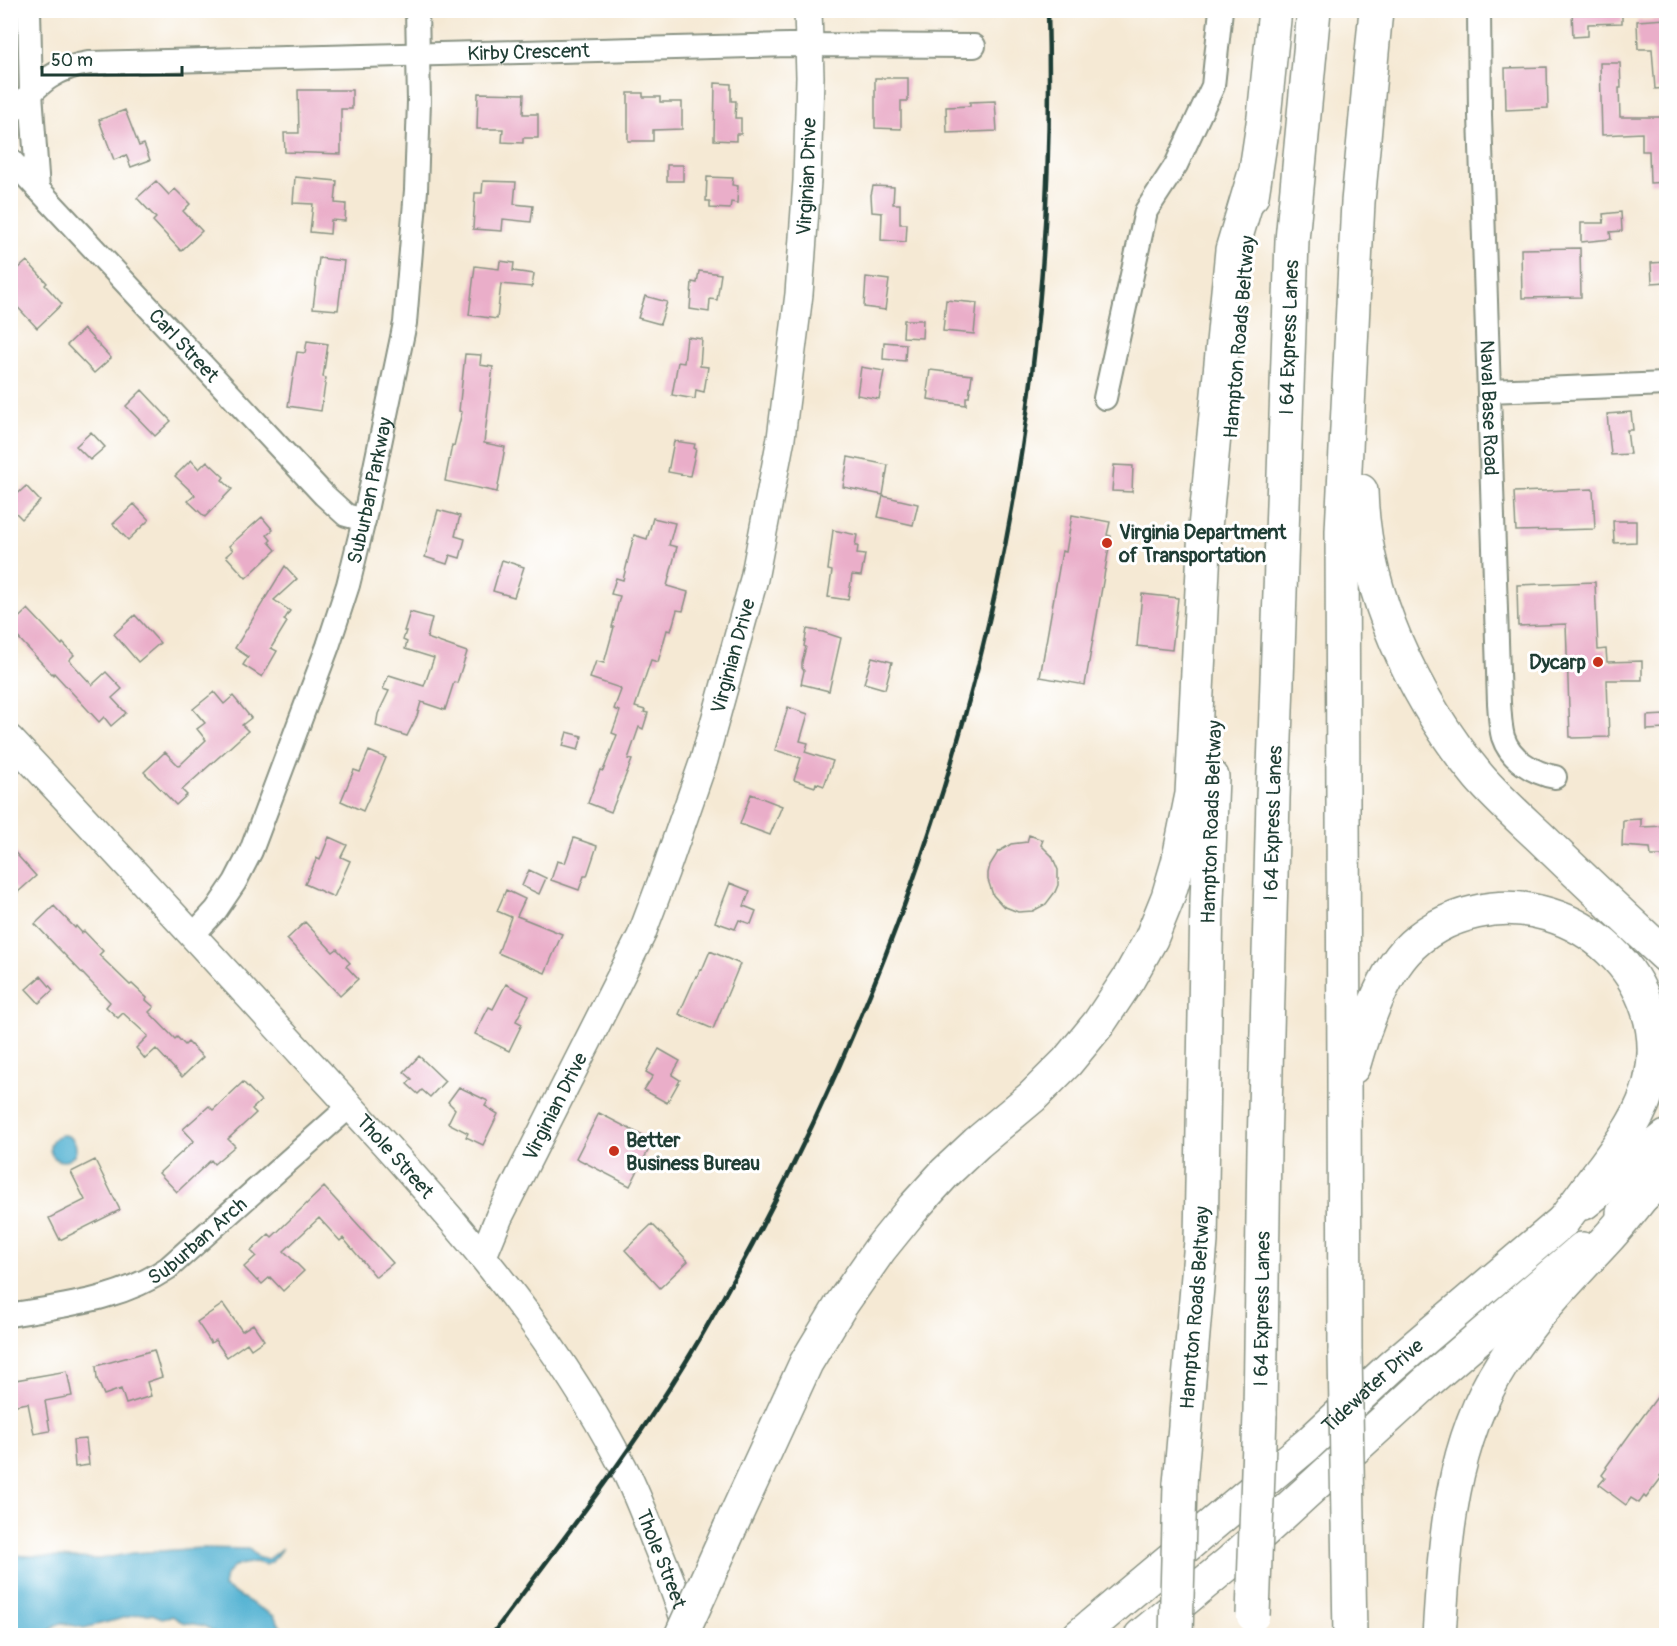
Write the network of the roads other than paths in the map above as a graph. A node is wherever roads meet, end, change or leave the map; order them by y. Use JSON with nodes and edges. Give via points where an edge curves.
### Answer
{"nodes":[{"id":1,"x":29,"y":10,"type":"edge"},
{"id":2,"x":417,"y":10,"type":"edge"},
{"id":3,"x":808,"y":10,"type":"edge"},
{"id":4,"x":1221,"y":10,"type":"edge"},
{"id":5,"x":1275,"y":10,"type":"edge"},
{"id":6,"x":1314,"y":10,"type":"edge"},
{"id":7,"x":1376,"y":10,"type":"edge"},
{"id":8,"x":1479,"y":10,"type":"edge"},
{"id":9,"x":809,"y":45,"type":"junction"},
{"id":10,"x":974,"y":46,"type":"dead end"},
{"id":11,"x":419,"y":54,"type":"junction"},
{"id":12,"x":20,"y":64,"type":"edge"},
{"id":13,"x":81,"y":64,"type":"junction"},
{"id":14,"x":31,"y":93,"type":"junction"},
{"id":15,"x":10,"y":114,"type":"edge"},
{"id":16,"x":10,"y":159,"type":"edge"},
{"id":17,"x":1254,"y":176,"type":"junction"},
{"id":18,"x":38,"y":189,"type":"junction"},
{"id":19,"x":1354,"y":281,"type":"junction"},
{"id":20,"x":1666,"y":384,"type":"edge"},
{"id":21,"x":1489,"y":391,"type":"junction"},
{"id":22,"x":1105,"y":398,"type":"dead end"},
{"id":23,"x":364,"y":520,"type":"junction"},
{"id":24,"x":10,"y":739,"type":"edge"},
{"id":25,"x":1555,"y":777,"type":"dead end"},
{"id":26,"x":193,"y":935,"type":"junction"},
{"id":27,"x":1666,"y":956,"type":"edge"},
{"id":28,"x":1344,"y":1101,"type":"junction"},
{"id":29,"x":350,"y":1106,"type":"junction"},
{"id":30,"x":1666,"y":1137,"type":"edge"},
{"id":31,"x":1656,"y":1185,"type":"edge"},
{"id":32,"x":1563,"y":1221,"type":"junction"},
{"id":33,"x":483,"y":1256,"type":"junction"},
{"id":34,"x":10,"y":1315,"type":"edge"},
{"id":35,"x":1253,"y":1625,"type":"edge"},
{"id":36,"x":681,"y":1635,"type":"edge"},
{"id":37,"x":689,"y":1635,"type":"edge"},
{"id":38,"x":1079,"y":1635,"type":"edge"},
{"id":39,"x":1141,"y":1635,"type":"edge"},
{"id":40,"x":1176,"y":1635,"type":"edge"},
{"id":41,"x":1350,"y":1635,"type":"edge"},
{"id":42,"x":1439,"y":1635,"type":"edge"}],
"edges":[{"from":1,"to":12,"type":"street"},
{"from":2,"to":11,"type":"street","name":"Suburban Parkway"},
{"from":3,"to":9,"type":"street","name":"Virginian Drive"},
{"from":4,"to":22,"type":"street","via":[[1213,86],[1176,165],[1146,211]]},
{"from":5,"to":17,"type":"main road","name":"Hampton Roads Beltway"},
{"from":6,"to":35,"type":"main road","name":"I 64 Express Lanes","bridge":true,"via":[[1292,240],[1273,798]]},
{"from":7,"to":19,"type":"main road"},
{"from":8,"to":21,"type":"street","name":"Naval Base Road"},
{"from":9,"to":10,"type":"street","name":"Kirby Crescent"},
{"from":9,"to":11,"type":"street","name":"Kirby Crescent"},
{"from":9,"to":33,"type":"street","name":"Virginian Drive","via":[[807,181],[799,294],[781,438],[751,590],[704,760],[640,936]]},
{"from":11,"to":13,"type":"street","name":"Kirby Crescent"},
{"from":11,"to":23,"type":"street","name":"Suburban Parkway","via":[[416,190],[405,323]]},
{"from":12,"to":13,"type":"street","name":"Kirby Crescent"},
{"from":12,"to":14,"type":"street"},
{"from":13,"to":14,"type":"street","name":"Kirby Crescent","via":[[44,80]]},
{"from":14,"to":15,"type":"street","name":"Kirby Crescent"},
{"from":14,"to":18,"type":"street"},
{"from":16,"to":18,"type":"street","name":"Carl Street"},
{"from":17,"to":36,"type":"main road","bridge":true,"via":[[1232,250],[1204,528],[1192,794],[1168,897],[1130,978],[1099,1023],[1032,1097],[945,1173],[880,1249],[841,1305],[806,1363]]},
{"from":17,"to":40,"type":"main road","name":"Hampton Roads Beltway","bridge":true,"via":[[1225,493],[1207,900],[1201,1241],[1180,1484]]},
{"from":18,"to":23,"type":"street","name":"Carl Street","via":[[324,495],[346,515]]},
{"from":19,"to":27,"type":"main road","via":[[1362,519],[1372,571],[1400,651],[1422,695],[1454,744],[1491,790]]},
{"from":19,"to":28,"type":"main road","via":[[1342,531]]},
{"from":20,"to":21,"type":"street"},
{"from":21,"to":25,"type":"street","name":"Naval Base Road","via":[[1503,737],[1519,760],[1533,770]]},
{"from":23,"to":26,"type":"street","name":"Suburban Parkway","via":[[328,646],[251,851],[216,910]]},
{"from":24,"to":26,"type":"street","name":"Thole Street"},
{"from":26,"to":29,"type":"street","name":"Thole Street"},
{"from":28,"to":32,"type":"main road","via":[[1373,1008],[1394,965],[1425,934],[1464,915],[1514,908],[1539,911],[1586,931],[1608,948],[1640,990],[1649,1014],[1653,1061],[1642,1108],[1629,1132]]},
{"from":28,"to":41,"type":"main road","bridge":true},
{"from":29,"to":33,"type":"street","name":"Thole Street"},
{"from":29,"to":34,"type":"street","name":"Suburban Arch","via":[[152,1279],[95,1300]]},
{"from":30,"to":32,"type":"main road","name":"Tidewater Drive"},
{"from":31,"to":39,"type":"main road","name":"Tidewater Drive","via":[[1426,1383],[1230,1562]]},
{"from":31,"to":42,"type":"main road","via":[[1560,1288],[1502,1364],[1488,1390],[1470,1431],[1449,1510]]},
{"from":32,"to":38,"type":"main road","name":"Tidewater Drive","via":[[1391,1367],[1307,1445]]},
{"from":33,"to":37,"type":"street","name":"Thole Street","via":[[550,1347],[620,1460],[679,1600]]}]}
